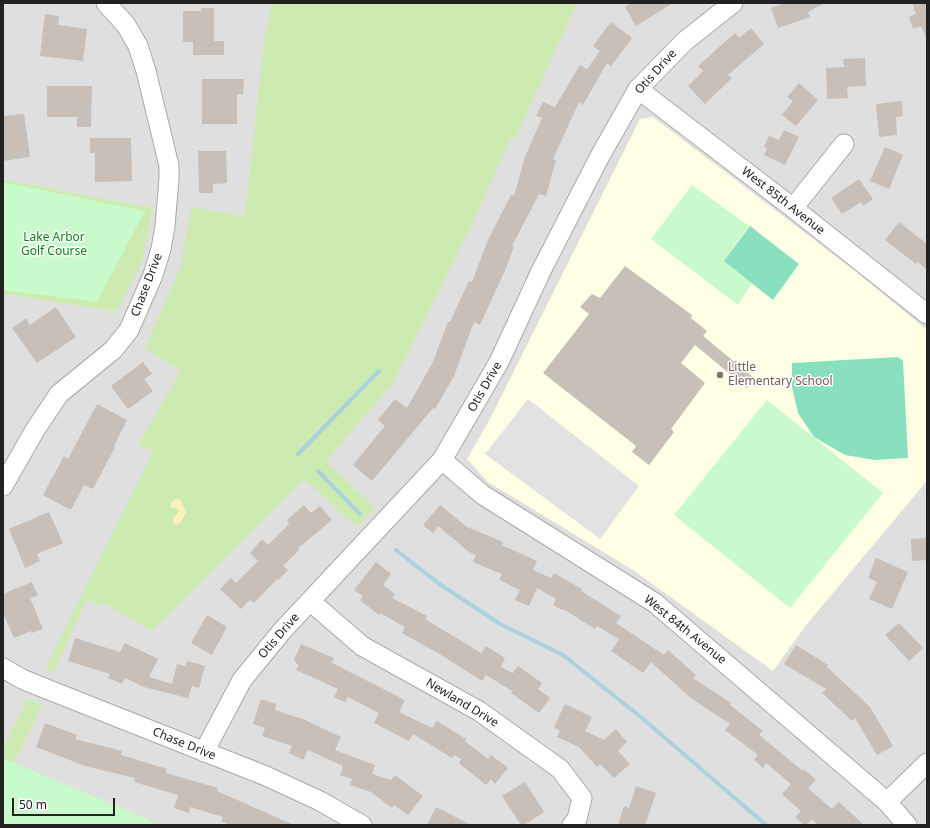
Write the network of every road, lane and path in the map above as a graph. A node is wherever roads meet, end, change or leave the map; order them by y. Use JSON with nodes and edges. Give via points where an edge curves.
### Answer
{"nodes":[{"id":1,"x":106,"y":3,"type":"edge"},
{"id":2,"x":733,"y":3,"type":"edge"},
{"id":3,"x":638,"y":89,"type":"junction"},
{"id":4,"x":844,"y":144,"type":"dead end"},
{"id":5,"x":793,"y":208,"type":"junction"},
{"id":6,"x":927,"y":314,"type":"edge"},
{"id":7,"x":442,"y":460,"type":"junction"},
{"id":8,"x":3,"y":486,"type":"edge"},
{"id":9,"x":310,"y":600,"type":"junction"},
{"id":10,"x":3,"y":668,"type":"edge"},
{"id":11,"x":204,"y":752,"type":"junction"},
{"id":12,"x":927,"y":764,"type":"edge"},
{"id":13,"x":887,"y":802,"type":"junction"},
{"id":14,"x":362,"y":825,"type":"edge"},
{"id":15,"x":572,"y":825,"type":"edge"},
{"id":16,"x":907,"y":825,"type":"edge"}],
"edges":[{"from":1,"to":8,"type":"street","name":"Chase Drive","via":[[126,25],[138,46],[166,149],[169,179],[161,249],[153,275],[129,330],[113,350],[59,394]]},
{"from":2,"to":3,"type":"street","name":"Otis Drive","via":[[685,41]]},
{"from":3,"to":5,"type":"street","name":"West 85th Avenue"},
{"from":3,"to":7,"type":"street","name":"Otis Drive","via":[[600,156],[541,271],[499,362]]},
{"from":4,"to":5,"type":"street"},
{"from":5,"to":6,"type":"street","name":"West 85th Avenue"},
{"from":7,"to":9,"type":"street","name":"Otis Drive"},
{"from":7,"to":13,"type":"street","name":"West 84th Avenue","via":[[483,495],[655,603]]},
{"from":9,"to":11,"type":"street","name":"Otis Drive","via":[[242,680]]},
{"from":9,"to":15,"type":"street","name":"Newland Drive","via":[[362,646],[479,711],[560,769],[582,798],[577,818]]},
{"from":10,"to":11,"type":"street","name":"Chase Drive","via":[[39,686]]},
{"from":11,"to":14,"type":"street","name":"Chase Drive","via":[[266,776],[320,801]]},
{"from":12,"to":13,"type":"street"},
{"from":13,"to":16,"type":"street","name":"West 84th Avenue"}]}
